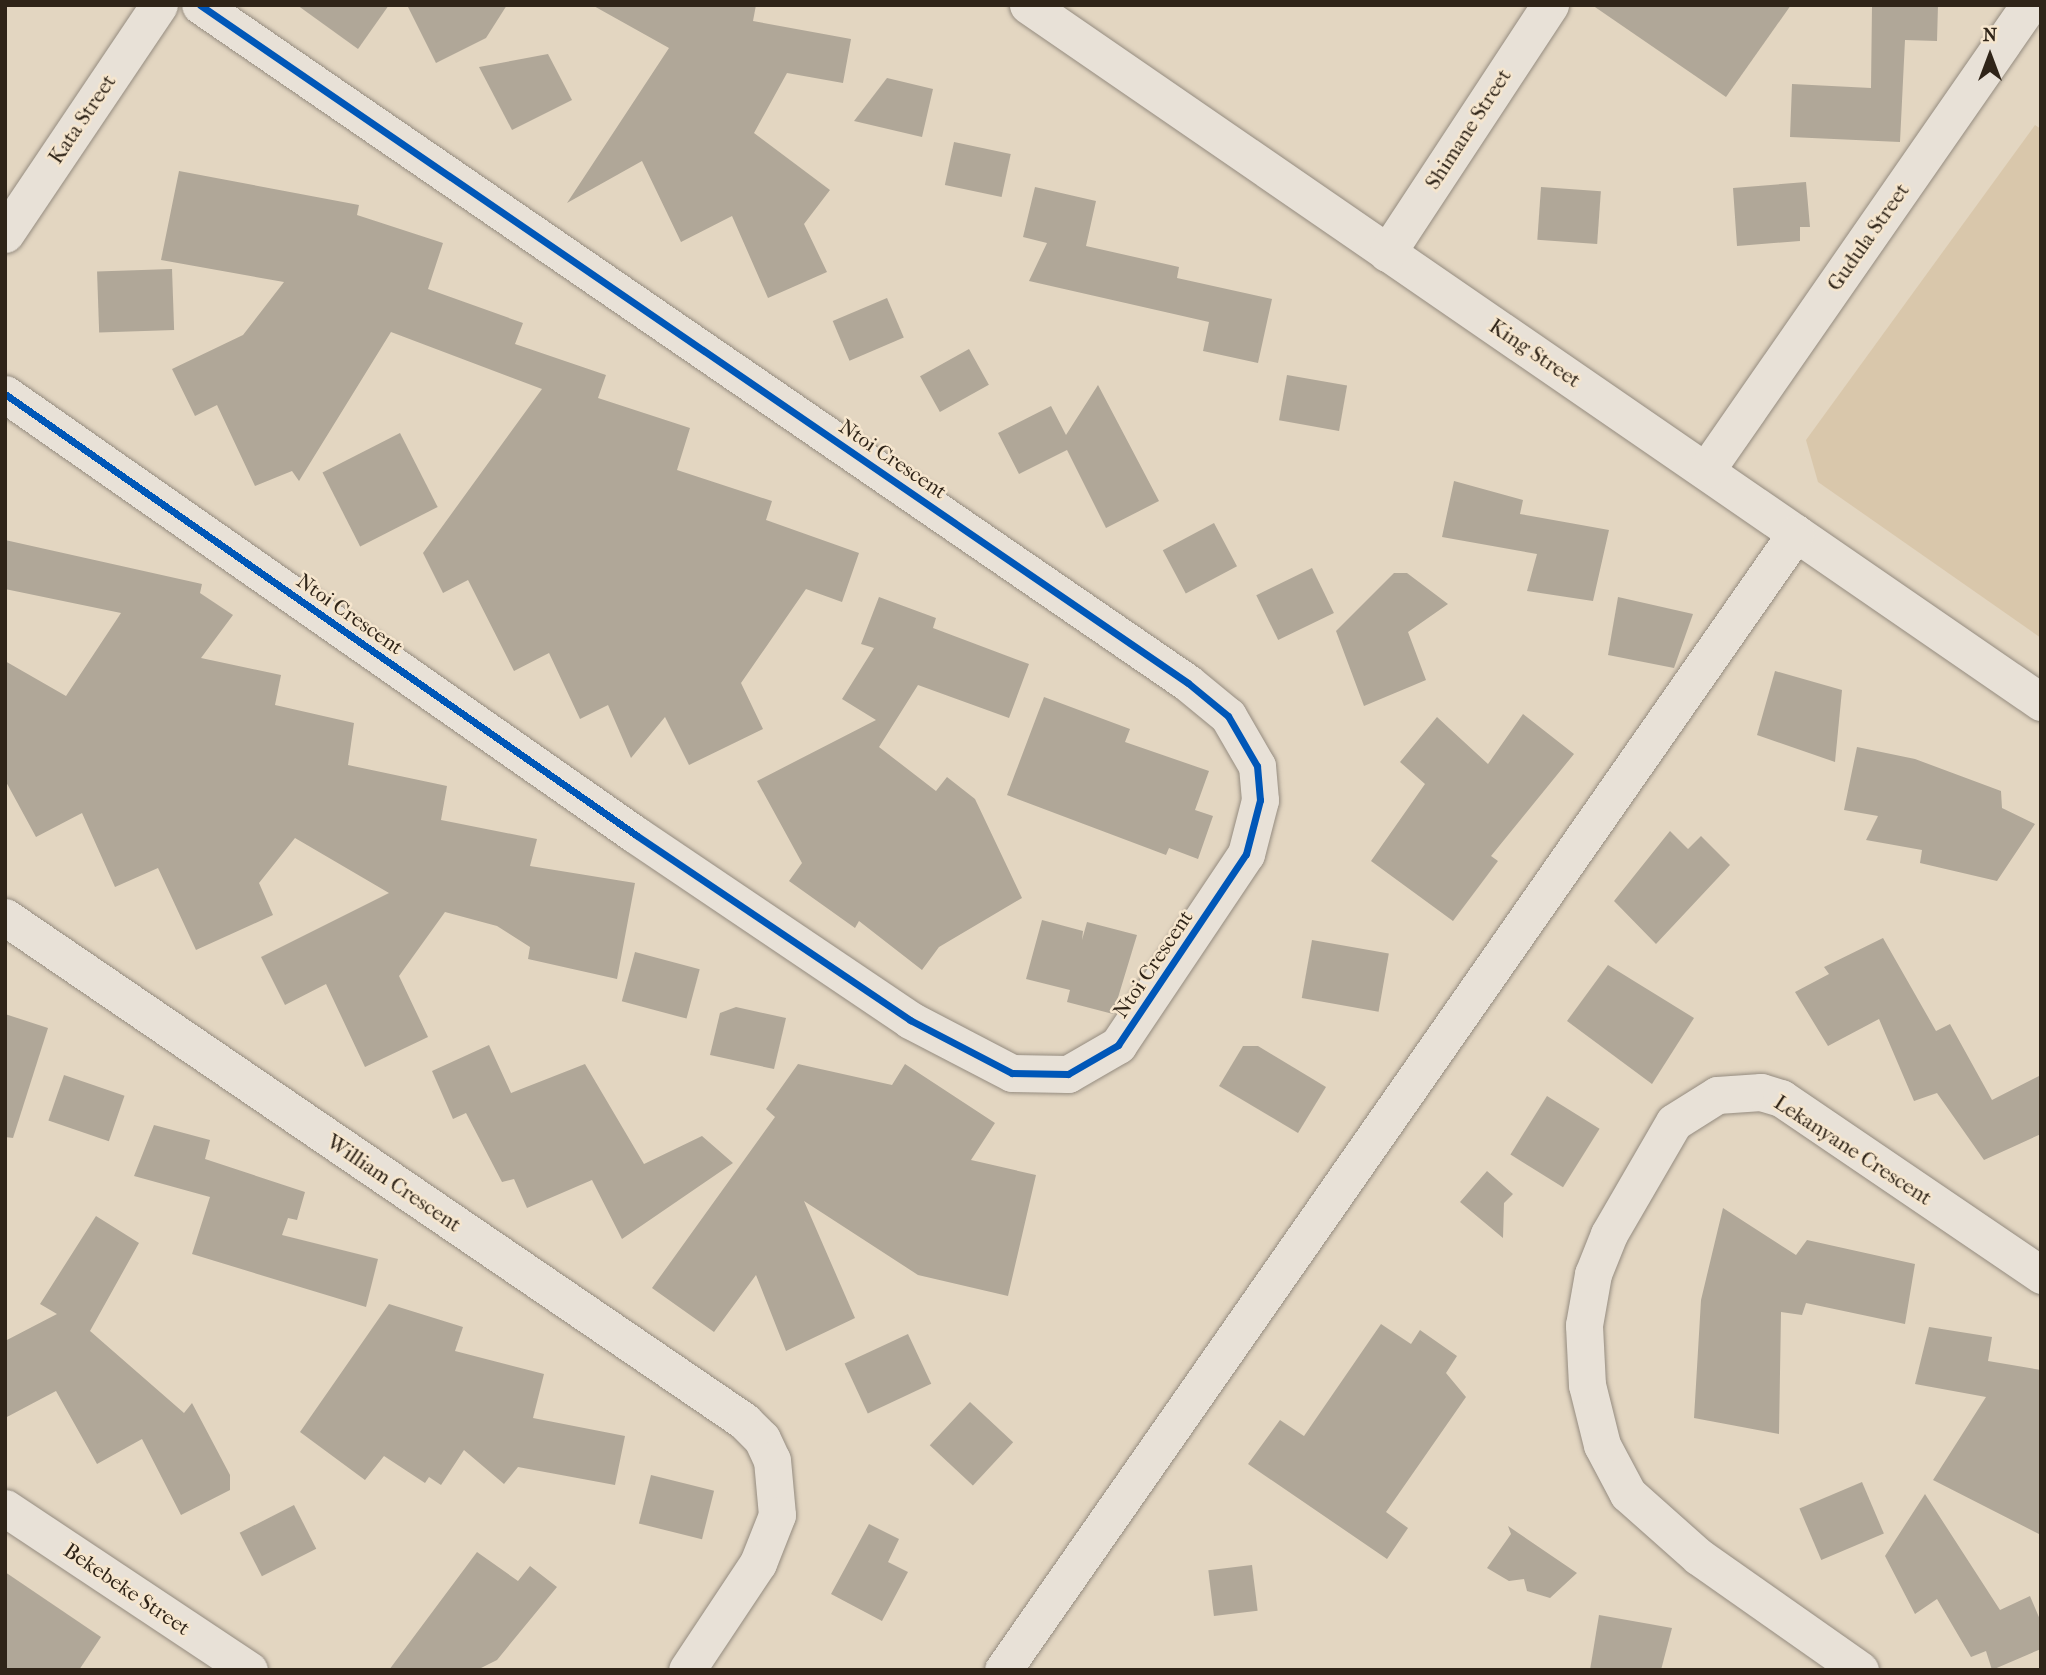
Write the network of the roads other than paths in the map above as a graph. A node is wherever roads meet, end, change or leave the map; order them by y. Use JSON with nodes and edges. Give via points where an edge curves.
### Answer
{"nodes":[{"id":1,"x":159,"y":5,"type":"edge"},
{"id":2,"x":200,"y":5,"type":"edge"},
{"id":3,"x":1028,"y":5,"type":"edge"},
{"id":4,"x":1550,"y":5,"type":"edge"},
{"id":5,"x":2029,"y":5,"type":"edge"},
{"id":6,"x":5,"y":234,"type":"edge"},
{"id":7,"x":1387,"y":253,"type":"junction"},
{"id":8,"x":5,"y":394,"type":"edge"},
{"id":9,"x":1707,"y":469,"type":"junction"},
{"id":10,"x":1796,"y":533,"type":"junction"},
{"id":11,"x":2041,"y":702,"type":"edge"},
{"id":12,"x":5,"y":917,"type":"edge"},
{"id":13,"x":2041,"y":1275,"type":"edge"},
{"id":14,"x":5,"y":1508,"type":"edge"},
{"id":15,"x":249,"y":1670,"type":"edge"},
{"id":16,"x":687,"y":1670,"type":"edge"},
{"id":17,"x":1003,"y":1670,"type":"edge"},
{"id":18,"x":1860,"y":1670,"type":"edge"}],
"edges":[{"from":1,"to":6,"type":"street","name":"Kata Street"},
{"from":2,"to":8,"type":"street","name":"Ntoi Crescent","via":[[1188,683],[1228,716],[1257,766],[1261,800],[1247,854],[1118,1045],[1068,1074],[1012,1073],[910,1020],[659,851]]},
{"from":3,"to":7,"type":"street","name":"King Street"},
{"from":4,"to":7,"type":"street","name":"Shimane Street"},
{"from":5,"to":9,"type":"street","name":"Gudula Street"},
{"from":7,"to":9,"type":"street","name":"King Street"},
{"from":9,"to":10,"type":"street","name":"King Street"},
{"from":10,"to":11,"type":"street","name":"King Street"},
{"from":10,"to":17,"type":"street"},
{"from":12,"to":16,"type":"street","name":"William Crescent","via":[[744,1421],[772,1460],[777,1515],[758,1563]]},
{"from":13,"to":18,"type":"street","name":"Lekanyane Crescent","via":[[1780,1098],[1761,1092],[1717,1095],[1674,1122],[1609,1234],[1592,1274],[1584,1325],[1587,1385],[1602,1446],[1628,1494],[1699,1557]]},
{"from":14,"to":15,"type":"street","name":"Bekebeke Street"}]}
